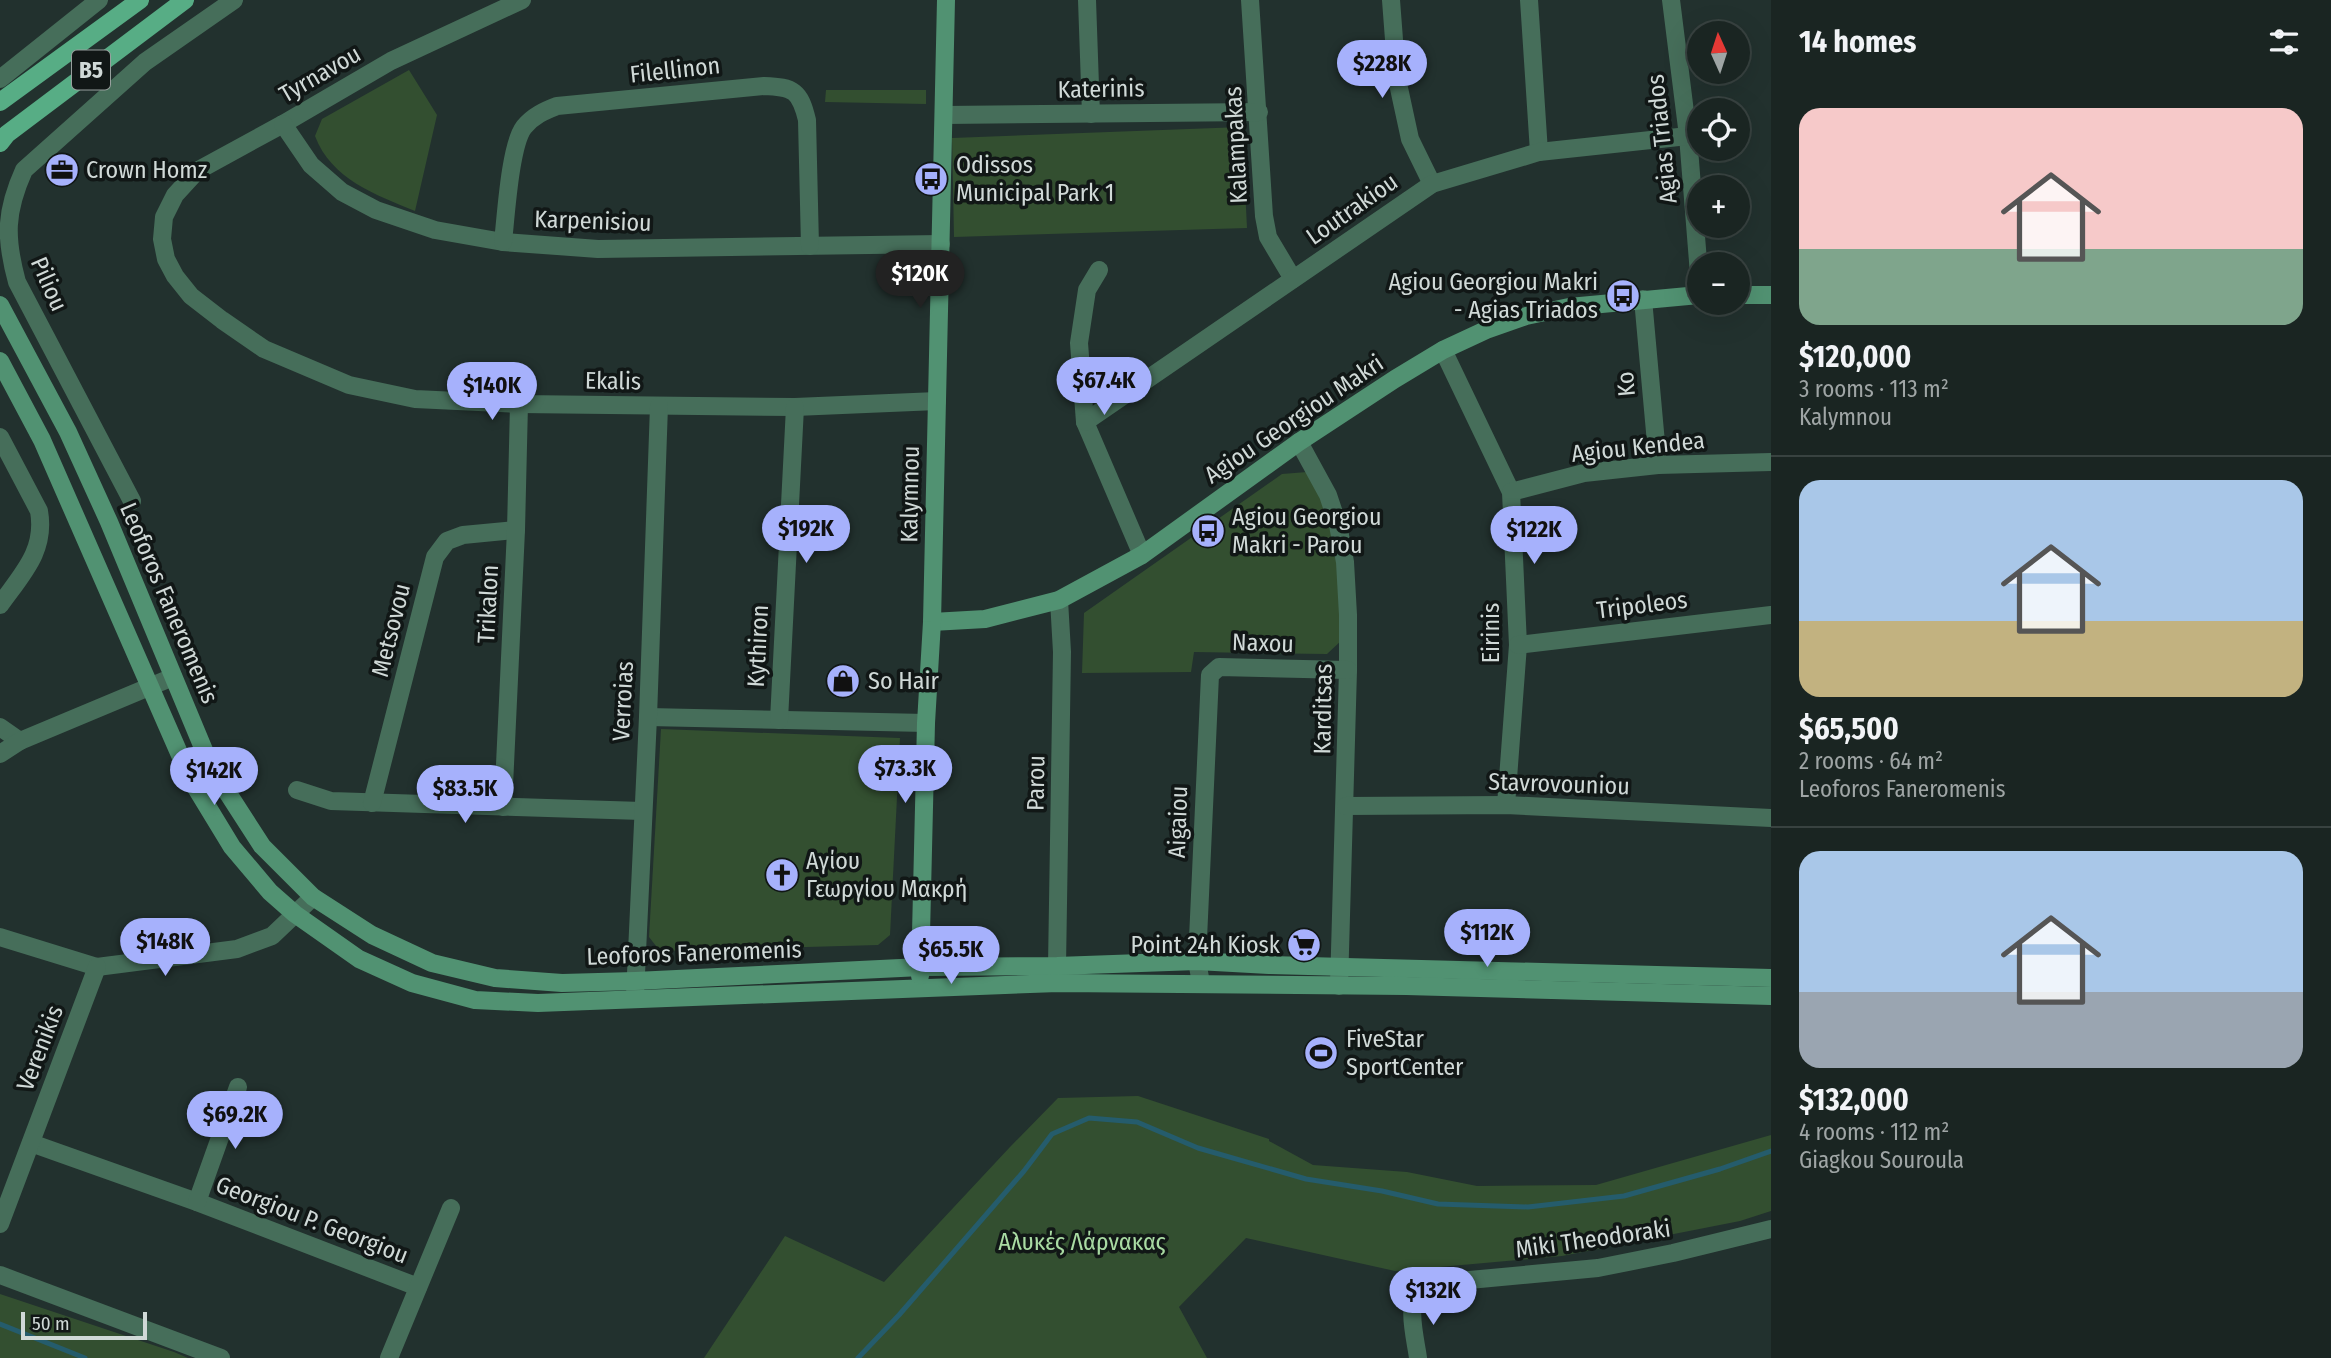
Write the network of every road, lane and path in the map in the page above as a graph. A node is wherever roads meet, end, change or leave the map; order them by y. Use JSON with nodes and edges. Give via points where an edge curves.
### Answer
{"nodes":[{"id":1,"x":99,"y":0,"type":"edge"},
{"id":2,"x":139,"y":0,"type":"edge"},
{"id":3,"x":185,"y":0,"type":"edge"},
{"id":4,"x":234,"y":0,"type":"edge"},
{"id":5,"x":522,"y":0,"type":"edge"},
{"id":6,"x":946,"y":0,"type":"edge"},
{"id":7,"x":1087,"y":0,"type":"edge"},
{"id":8,"x":1250,"y":0,"type":"edge"},
{"id":9,"x":1391,"y":0,"type":"edge"},
{"id":10,"x":1529,"y":0,"type":"edge"},
{"id":11,"x":1671,"y":0,"type":"edge"},
{"id":12,"x":0,"y":79,"type":"edge"},
{"id":13,"x":0,"y":102,"type":"edge"},
{"id":14,"x":1259,"y":112,"type":"junction"},
{"id":15,"x":1091,"y":114,"type":"junction"},
{"id":16,"x":944,"y":115,"type":"junction"},
{"id":17,"x":283,"y":124,"type":"junction"},
{"id":18,"x":1687,"y":128,"type":"edge"},
{"id":19,"x":1687,"y":136,"type":"edge"},
{"id":20,"x":0,"y":143,"type":"edge"},
{"id":21,"x":1539,"y":152,"type":"junction"},
{"id":22,"x":1690,"y":161,"type":"edge"},
{"id":23,"x":1432,"y":184,"type":"junction"},
{"id":24,"x":164,"y":217,"type":"joint"},
{"id":25,"x":503,"y":242,"type":"junction"},
{"id":26,"x":941,"y":244,"type":"junction"},
{"id":27,"x":810,"y":246,"type":"junction"},
{"id":28,"x":1697,"y":252,"type":"edge"},
{"id":29,"x":1099,"y":270,"type":"dead end"},
{"id":30,"x":1293,"y":279,"type":"junction"},
{"id":31,"x":1750,"y":295,"type":"edge"},
{"id":32,"x":1771,"y":295,"type":"edge"},
{"id":33,"x":1687,"y":296,"type":"edge"},
{"id":34,"x":1643,"y":299,"type":"junction"},
{"id":35,"x":0,"y":305,"type":"edge"},
{"id":36,"x":1443,"y":350,"type":"junction"},
{"id":37,"x":0,"y":361,"type":"edge"},
{"id":38,"x":937,"y":401,"type":"junction"},
{"id":39,"x":519,"y":404,"type":"junction"},
{"id":40,"x":659,"y":406,"type":"junction"},
{"id":41,"x":794,"y":407,"type":"junction"},
{"id":42,"x":1085,"y":422,"type":"junction"},
{"id":43,"x":0,"y":437,"type":"edge"},
{"id":44,"x":1299,"y":442,"type":"junction"},
{"id":45,"x":1771,"y":462,"type":"edge"},
{"id":46,"x":1658,"y":464,"type":"junction"},
{"id":47,"x":1511,"y":492,"type":"junction"},
{"id":48,"x":132,"y":501,"type":"dead end"},
{"id":49,"x":516,"y":530,"type":"junction"},
{"id":50,"x":1142,"y":555,"type":"junction"},
{"id":51,"x":1059,"y":600,"type":"junction"},
{"id":52,"x":0,"y":605,"type":"edge"},
{"id":53,"x":1771,"y":615,"type":"edge"},
{"id":54,"x":932,"y":622,"type":"junction"},
{"id":55,"x":1518,"y":645,"type":"junction"},
{"id":56,"x":1219,"y":667,"type":"joint"},
{"id":57,"x":1348,"y":670,"type":"junction"},
{"id":58,"x":173,"y":677,"type":"junction"},
{"id":59,"x":149,"y":688,"type":"junction"},
{"id":60,"x":648,"y":717,"type":"junction"},
{"id":61,"x":779,"y":720,"type":"junction"},
{"id":62,"x":926,"y":723,"type":"junction"},
{"id":63,"x":0,"y":727,"type":"edge"},
{"id":64,"x":20,"y":741,"type":"junction"},
{"id":65,"x":0,"y":754,"type":"edge"},
{"id":66,"x":297,"y":790,"type":"dead end"},
{"id":67,"x":372,"y":803,"type":"junction"},
{"id":68,"x":1506,"y":805,"type":"junction"},
{"id":69,"x":1346,"y":806,"type":"junction"},
{"id":70,"x":503,"y":807,"type":"junction"},
{"id":71,"x":642,"y":811,"type":"junction"},
{"id":72,"x":1771,"y":818,"type":"edge"},
{"id":73,"x":313,"y":897,"type":"junction"},
{"id":74,"x":295,"y":914,"type":"junction"},
{"id":75,"x":1,"y":939,"type":"edge"},
{"id":76,"x":1197,"y":961,"type":"junction"},
{"id":77,"x":1057,"y":966,"type":"junction"},
{"id":78,"x":97,"y":967,"type":"junction"},
{"id":79,"x":920,"y":967,"type":"junction"},
{"id":80,"x":1339,"y":967,"type":"junction"},
{"id":81,"x":1771,"y":978,"type":"edge"},
{"id":82,"x":1201,"y":983,"type":"junction"},
{"id":83,"x":1339,"y":986,"type":"junction"},
{"id":84,"x":920,"y":989,"type":"junction"},
{"id":85,"x":635,"y":990,"type":"junction"},
{"id":86,"x":1771,"y":996,"type":"edge"},
{"id":87,"x":238,"y":1087,"type":"dead end"},
{"id":88,"x":30,"y":1143,"type":"junction"},
{"id":89,"x":197,"y":1202,"type":"junction"},
{"id":90,"x":451,"y":1208,"type":"dead end"},
{"id":91,"x":0,"y":1224,"type":"edge"},
{"id":92,"x":1771,"y":1229,"type":"edge"},
{"id":93,"x":0,"y":1276,"type":"edge"},
{"id":94,"x":418,"y":1287,"type":"junction"},
{"id":95,"x":221,"y":1358,"type":"edge"},
{"id":96,"x":389,"y":1358,"type":"edge"},
{"id":97,"x":1418,"y":1358,"type":"edge"}],
"edges":[{"from":1,"to":12,"type":"street"},
{"from":2,"to":13,"type":"main road","number":"B5"},
{"from":3,"to":20,"type":"main road","number":"B5"},
{"from":4,"to":48,"type":"street","name":"Piliou","via":[[145,62],[24,170],[13,194],[9,252],[17,282]]},
{"from":5,"to":17,"type":"street","name":"Tyrnavou","via":[[391,61]]},
{"from":6,"to":16,"type":"main road","name":"Kalymnou"},
{"from":7,"to":15,"type":"street"},
{"from":8,"to":14,"type":"street","name":"Kalampakas"},
{"from":9,"to":23,"type":"street","via":[[1399,91],[1410,139]]},
{"from":10,"to":21,"type":"street"},
{"from":11,"to":18,"type":"street","name":"Agias Triados"},
{"from":14,"to":15,"type":"street","name":"Katerinis"},
{"from":14,"to":30,"type":"street","name":"Kalampakas","via":[[1268,237]]},
{"from":15,"to":16,"type":"street","name":"Katerinis"},
{"from":16,"to":26,"type":"main road","name":"Kalymnou"},
{"from":17,"to":24,"type":"street","name":"Tyrnavou","via":[[197,171],[175,195]]},
{"from":17,"to":25,"type":"street","name":"Karpenisiou","via":[[311,165],[342,191],[376,210],[435,230]]},
{"from":19,"to":21,"type":"street","name":"Loutrakiou"},
{"from":21,"to":23,"type":"street","name":"Loutrakiou"},
{"from":22,"to":28,"type":"street","name":"Agias Triados"},
{"from":23,"to":30,"type":"street","name":"Loutrakiou"},
{"from":24,"to":39,"type":"street","name":"Ekalis","via":[[162,239],[175,276],[191,296],[264,349],[349,385],[415,399]]},
{"from":25,"to":27,"type":"street","name":"Karpenisiou","via":[[598,249]]},
{"from":25,"to":27,"type":"street","name":"Filellinon","via":[[515,148],[523,128],[537,114],[557,106],[783,86],[803,103],[807,120]]},
{"from":26,"to":27,"type":"street","name":"Karpenisiou"},
{"from":26,"to":38,"type":"main road","name":"Kalymnou"},
{"from":29,"to":42,"type":"street","via":[[1087,290],[1079,343]]},
{"from":30,"to":42,"type":"street","name":"Loutrakiou"},
{"from":31,"to":32,"type":"main road"},
{"from":33,"to":34,"type":"main road","name":"Agiou Georgiou Makri"},
{"from":34,"to":36,"type":"main road","name":"Agiou Georgiou Makri","via":[[1526,316]]},
{"from":34,"to":46,"type":"street","name":"Ko"},
{"from":35,"to":58,"type":"main road","name":"Leoforos Faneromenis","via":[[68,432]]},
{"from":36,"to":44,"type":"main road","name":"Agiou Georgiou Makri"},
{"from":36,"to":47,"type":"street","name":"Eirinis"},
{"from":37,"to":59,"type":"main road","name":"Leoforos Faneromenis","via":[[42,440]]},
{"from":38,"to":41,"type":"street","name":"Ekalis"},
{"from":38,"to":54,"type":"main road","name":"Kalymnou"},
{"from":39,"to":40,"type":"street","name":"Ekalis"},
{"from":39,"to":49,"type":"street","name":"Trikalon"},
{"from":40,"to":41,"type":"street","name":"Ekalis"},
{"from":40,"to":60,"type":"street","name":"Verroias"},
{"from":41,"to":61,"type":"street","name":"Kythiron"},
{"from":42,"to":50,"type":"street"},
{"from":43,"to":52,"type":"street","via":[[41,523],[39,547]]},
{"from":44,"to":50,"type":"main road","name":"Agiou Georgiou Makri"},
{"from":44,"to":57,"type":"street","name":"Karditsas","via":[[1328,495],[1338,525],[1345,562]]},
{"from":45,"to":46,"type":"street","name":"Agiou Kendea"},
{"from":46,"to":47,"type":"street","name":"Agiou Kendea","via":[[1584,473]]},
{"from":47,"to":55,"type":"street","name":"Eirinis"},
{"from":49,"to":67,"type":"street","name":"Metsovou","via":[[463,535],[447,541],[435,557]]},
{"from":49,"to":70,"type":"street","name":"Trikalon"},
{"from":50,"to":51,"type":"main road","name":"Agiou Georgiou Makri"},
{"from":51,"to":54,"type":"main road","name":"Agiou Georgiou Makri","via":[[985,619]]},
{"from":51,"to":77,"type":"street","name":"Parou"},
{"from":53,"to":55,"type":"street","name":"Tripoleos"},
{"from":54,"to":62,"type":"main road","name":"Kalymnou"},
{"from":55,"to":68,"type":"street","name":"Eirinis"},
{"from":56,"to":57,"type":"street","name":"Naxou"},
{"from":56,"to":76,"type":"street","name":"Aigaiou","via":[[1213,669],[1209,683]]},
{"from":57,"to":69,"type":"street","name":"Karditsas"},
{"from":58,"to":59,"type":"street"},
{"from":58,"to":73,"type":"main road","name":"Leoforos Faneromenis","via":[[211,766],[262,846]]},
{"from":59,"to":64,"type":"street"},
{"from":59,"to":74,"type":"main road","name":"Leoforos Faneromenis","via":[[190,778],[232,847]]},
{"from":60,"to":61,"type":"street"},
{"from":60,"to":71,"type":"street","name":"Verroias"},
{"from":61,"to":62,"type":"street"},
{"from":62,"to":79,"type":"main road","name":"Kalymnou"},
{"from":63,"to":64,"type":"street"},
{"from":64,"to":65,"type":"street"},
{"from":66,"to":67,"type":"street","via":[[331,801]]},
{"from":67,"to":70,"type":"street"},
{"from":68,"to":69,"type":"street","name":"Stavrovouniou"},
{"from":68,"to":72,"type":"street","name":"Stavrovouniou"},
{"from":69,"to":80,"type":"street","name":"Karditsas"},
{"from":70,"to":71,"type":"street"},
{"from":71,"to":85,"type":"street","name":"Verroias"},
{"from":73,"to":74,"type":"street"},
{"from":73,"to":85,"type":"main road","name":"Leoforos Faneromenis","via":[[372,935],[432,963],[495,978]]},
{"from":74,"to":78,"type":"street","via":[[272,936],[237,949]]},
{"from":74,"to":85,"type":"main road","name":"Leoforos Faneromenis","via":[[359,959],[412,983],[475,1000],[538,1003]]},
{"from":75,"to":78,"type":"street"},
{"from":76,"to":77,"type":"main road","name":"Leoforos Faneromenis"},
{"from":76,"to":80,"type":"main road","name":"Leoforos Faneromenis"},
{"from":76,"to":82,"type":"street","name":"Aigaiou"},
{"from":77,"to":79,"type":"main road","name":"Leoforos Faneromenis"},
{"from":78,"to":88,"type":"street","name":"Verenikis"},
{"from":79,"to":84,"type":"main road","name":"Kalymnou"},
{"from":79,"to":85,"type":"main road","name":"Leoforos Faneromenis"},
{"from":80,"to":81,"type":"main road","name":"Leoforos Faneromenis"},
{"from":80,"to":83,"type":"street","name":"Karditsas"},
{"from":82,"to":83,"type":"main road","name":"Leoforos Faneromenis"},
{"from":82,"to":84,"type":"main road","name":"Leoforos Faneromenis"},
{"from":83,"to":86,"type":"main road","name":"Leoforos Faneromenis"},
{"from":84,"to":85,"type":"main road","name":"Leoforos Faneromenis"},
{"from":87,"to":89,"type":"street"},
{"from":88,"to":89,"type":"street","name":"Georgiou P. Georgiou"},
{"from":88,"to":91,"type":"street","name":"Verenikis"},
{"from":89,"to":94,"type":"street","name":"Georgiou P. Georgiou"},
{"from":90,"to":94,"type":"street"},
{"from":92,"to":97,"type":"street","name":"Miki Theodoraki","via":[[1598,1268],[1437,1283],[1421,1289],[1414,1299]]},
{"from":93,"to":95,"type":"street"},
{"from":94,"to":96,"type":"street"}]}
